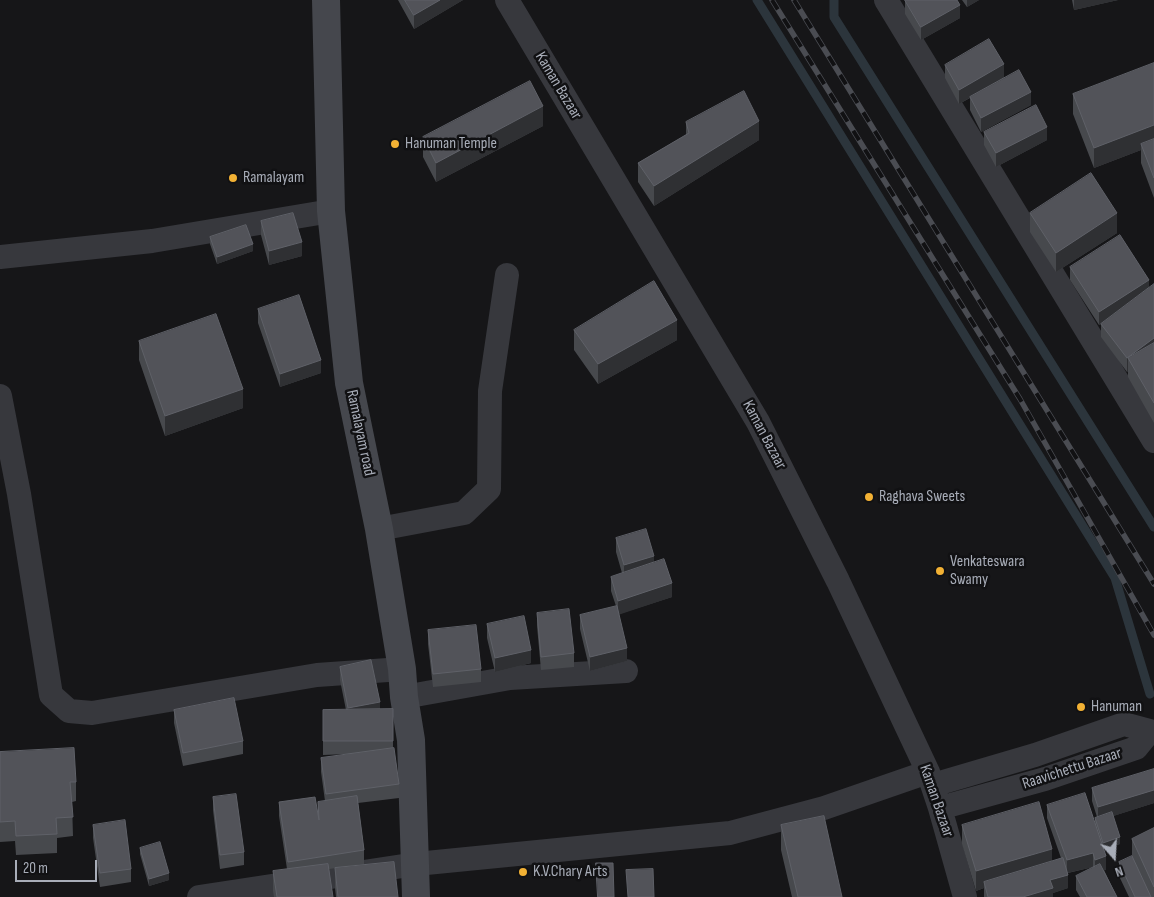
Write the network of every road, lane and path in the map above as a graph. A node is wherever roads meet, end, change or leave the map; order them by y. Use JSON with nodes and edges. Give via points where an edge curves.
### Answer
{"nodes":[{"id":1,"x":326,"y":0,"type":"edge"},
{"id":2,"x":507,"y":0,"type":"edge"},
{"id":3,"x":886,"y":0,"type":"edge"},
{"id":4,"x":331,"y":211,"type":"junction"},
{"id":5,"x":0,"y":257,"type":"edge"},
{"id":6,"x":507,"y":275,"type":"dead end"},
{"id":7,"x":0,"y":396,"type":"edge"},
{"id":8,"x":1154,"y":441,"type":"edge"},
{"id":9,"x":10,"y":494,"type":"edge"},
{"id":10,"x":379,"y":529,"type":"junction"},
{"id":11,"x":402,"y":669,"type":"junction"},
{"id":12,"x":626,"y":670,"type":"dead end"},
{"id":13,"x":404,"y":697,"type":"junction"},
{"id":14,"x":930,"y":779,"type":"junction"},
{"id":15,"x":940,"y":808,"type":"junction"},
{"id":16,"x":416,"y":864,"type":"junction"},
{"id":17,"x":199,"y":897,"type":"edge"},
{"id":18,"x":416,"y":897,"type":"edge"},
{"id":19,"x":965,"y":897,"type":"edge"}],
"edges":[{"from":1,"to":4,"type":"street","name":"Ramalayam road"},
{"from":2,"to":14,"type":"street","name":"Kaman Bazaar","via":[[758,422],[838,581]]},
{"from":3,"to":8,"type":"street"},
{"from":4,"to":5,"type":"street","via":[[152,241]]},
{"from":4,"to":10,"type":"street","name":"Ramalayam road","via":[[349,383]]},
{"from":6,"to":10,"type":"street","via":[[490,391],[489,489],[464,513]]},
{"from":7,"to":9,"type":"street"},
{"from":9,"to":11,"type":"street","via":[[51,695],[69,711],[92,713],[317,675]]},
{"from":10,"to":11,"type":"street","name":"Ramalayam road"},
{"from":11,"to":13,"type":"street","name":"Ramalayam road"},
{"from":12,"to":13,"type":"street","via":[[510,678]]},
{"from":13,"to":16,"type":"street","name":"Ramalayam road","via":[[411,740]]},
{"from":14,"to":15,"type":"street","name":"Kaman Bazaar"},
{"from":14,"to":15,"type":"street","name":"Raavichettu Bazaar","via":[[1035,755],[1124,724],[1150,730],[1136,748],[1045,779]]},
{"from":14,"to":16,"type":"street","via":[[730,834]]},
{"from":15,"to":19,"type":"street","name":"Kaman Bazaar"},
{"from":16,"to":17,"type":"street"},
{"from":16,"to":18,"type":"street","name":"Ramalayam road"}]}
